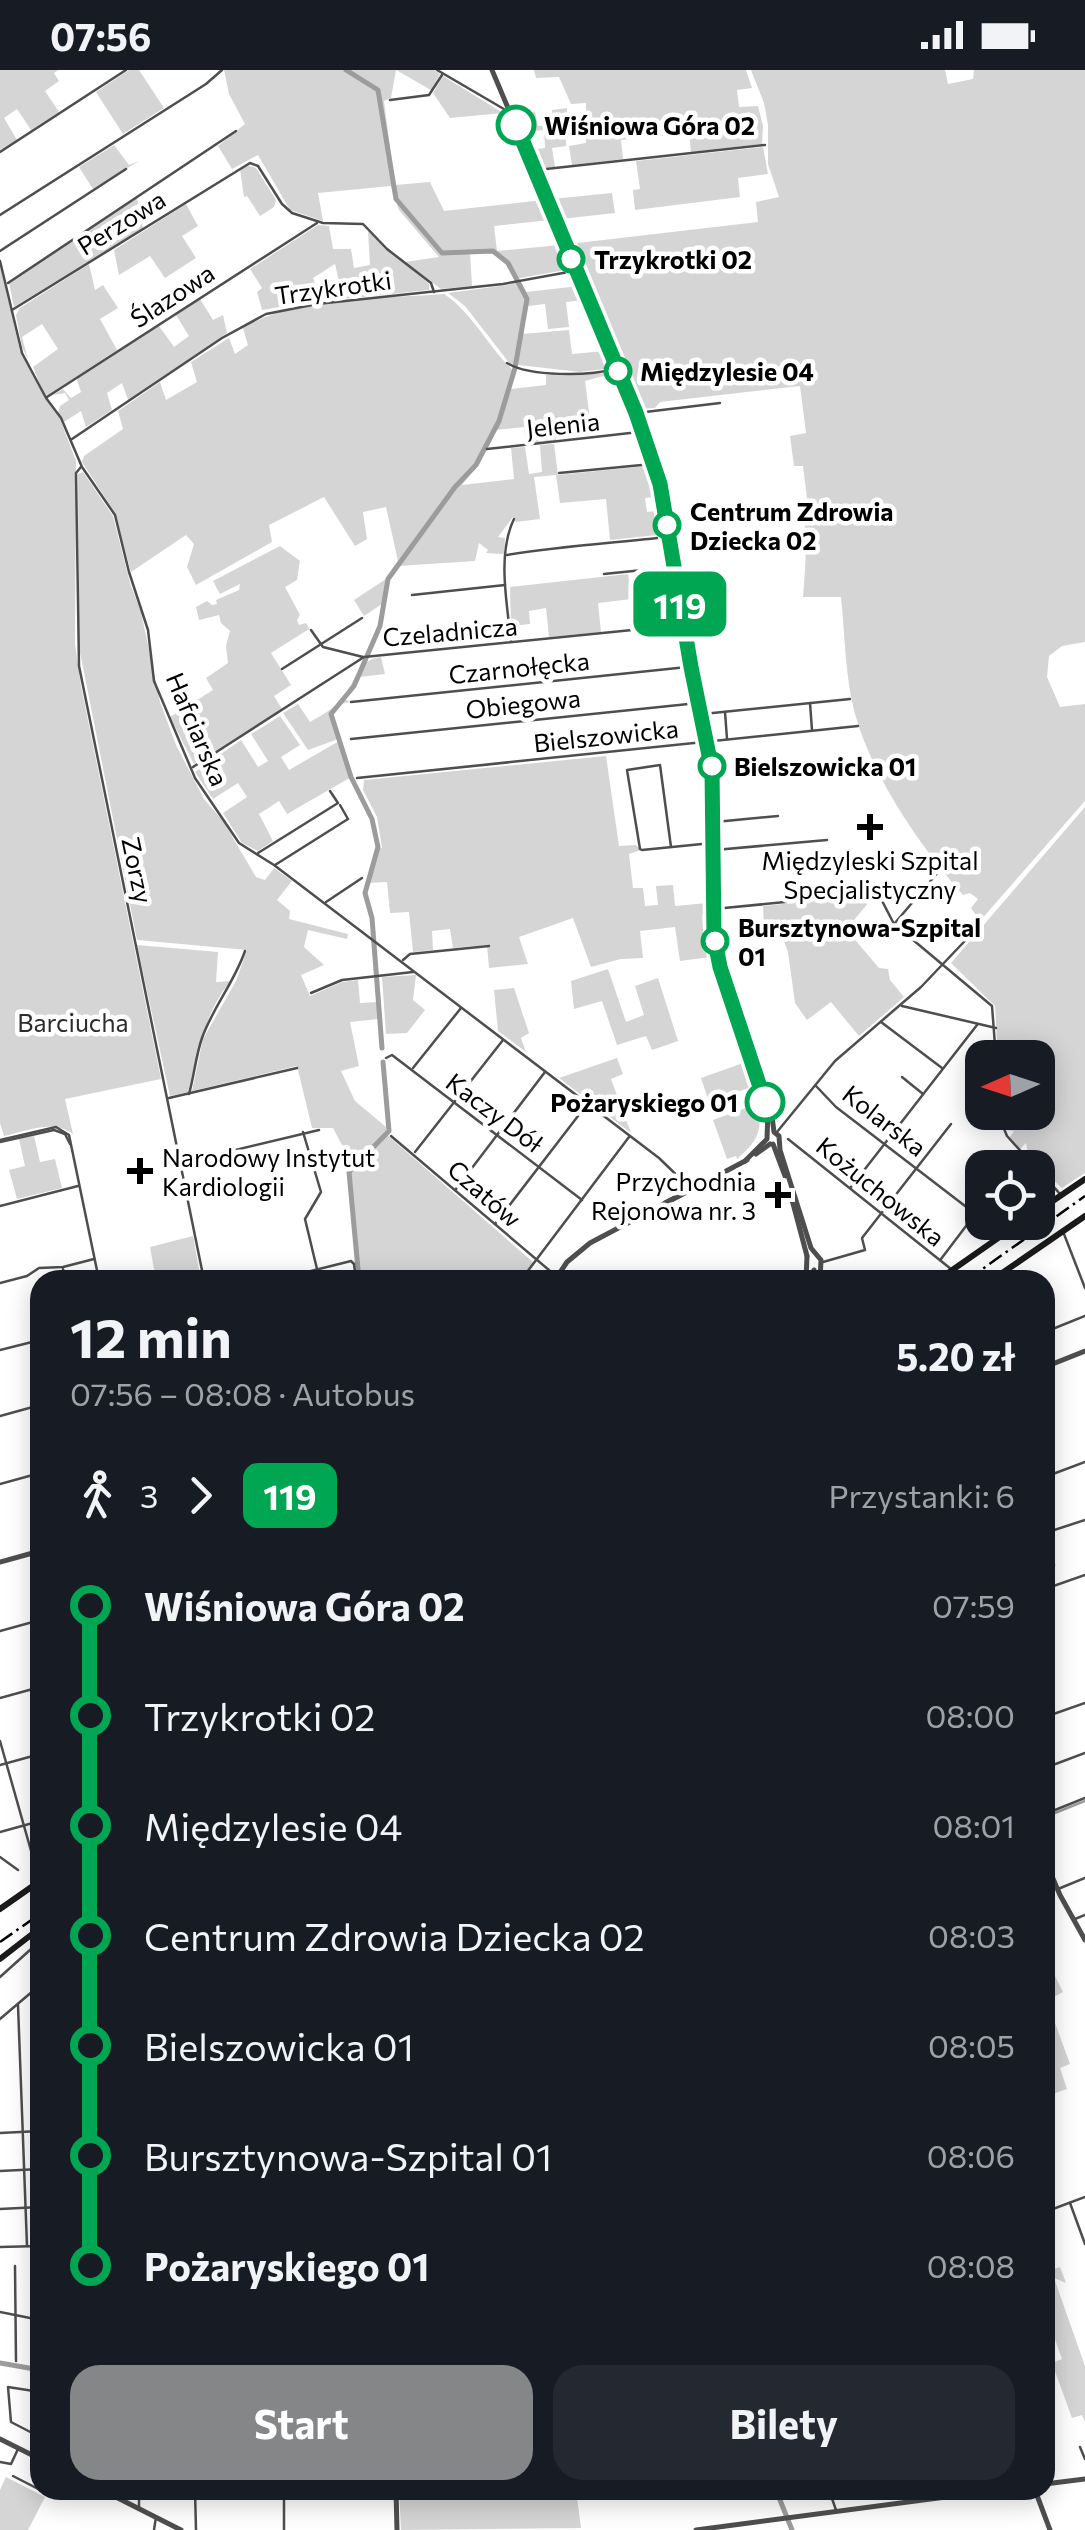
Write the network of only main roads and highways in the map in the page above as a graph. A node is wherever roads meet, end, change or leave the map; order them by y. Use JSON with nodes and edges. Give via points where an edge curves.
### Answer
{"nodes":[{"id":1,"x":1085,"y":1178,"type":"edge"},
{"id":2,"x":1055,"y":1199,"type":"edge"},
{"id":3,"x":1084,"y":1219,"type":"edge"},
{"id":4,"x":995,"y":1240,"type":"edge"},
{"id":5,"x":952,"y":1270,"type":"edge"},
{"id":6,"x":1007,"y":1270,"type":"edge"},
{"id":7,"x":30,"y":1888,"type":"edge"},
{"id":8,"x":0,"y":1908,"type":"edge"},
{"id":9,"x":30,"y":1935,"type":"edge"},
{"id":10,"x":0,"y":1959,"type":"edge"}],
"edges":[{"from":1,"to":2,"type":"main road"},
{"from":3,"to":6,"type":"main road"},
{"from":4,"to":5,"type":"main road"},
{"from":7,"to":8,"type":"main road"},
{"from":9,"to":10,"type":"main road"}]}
